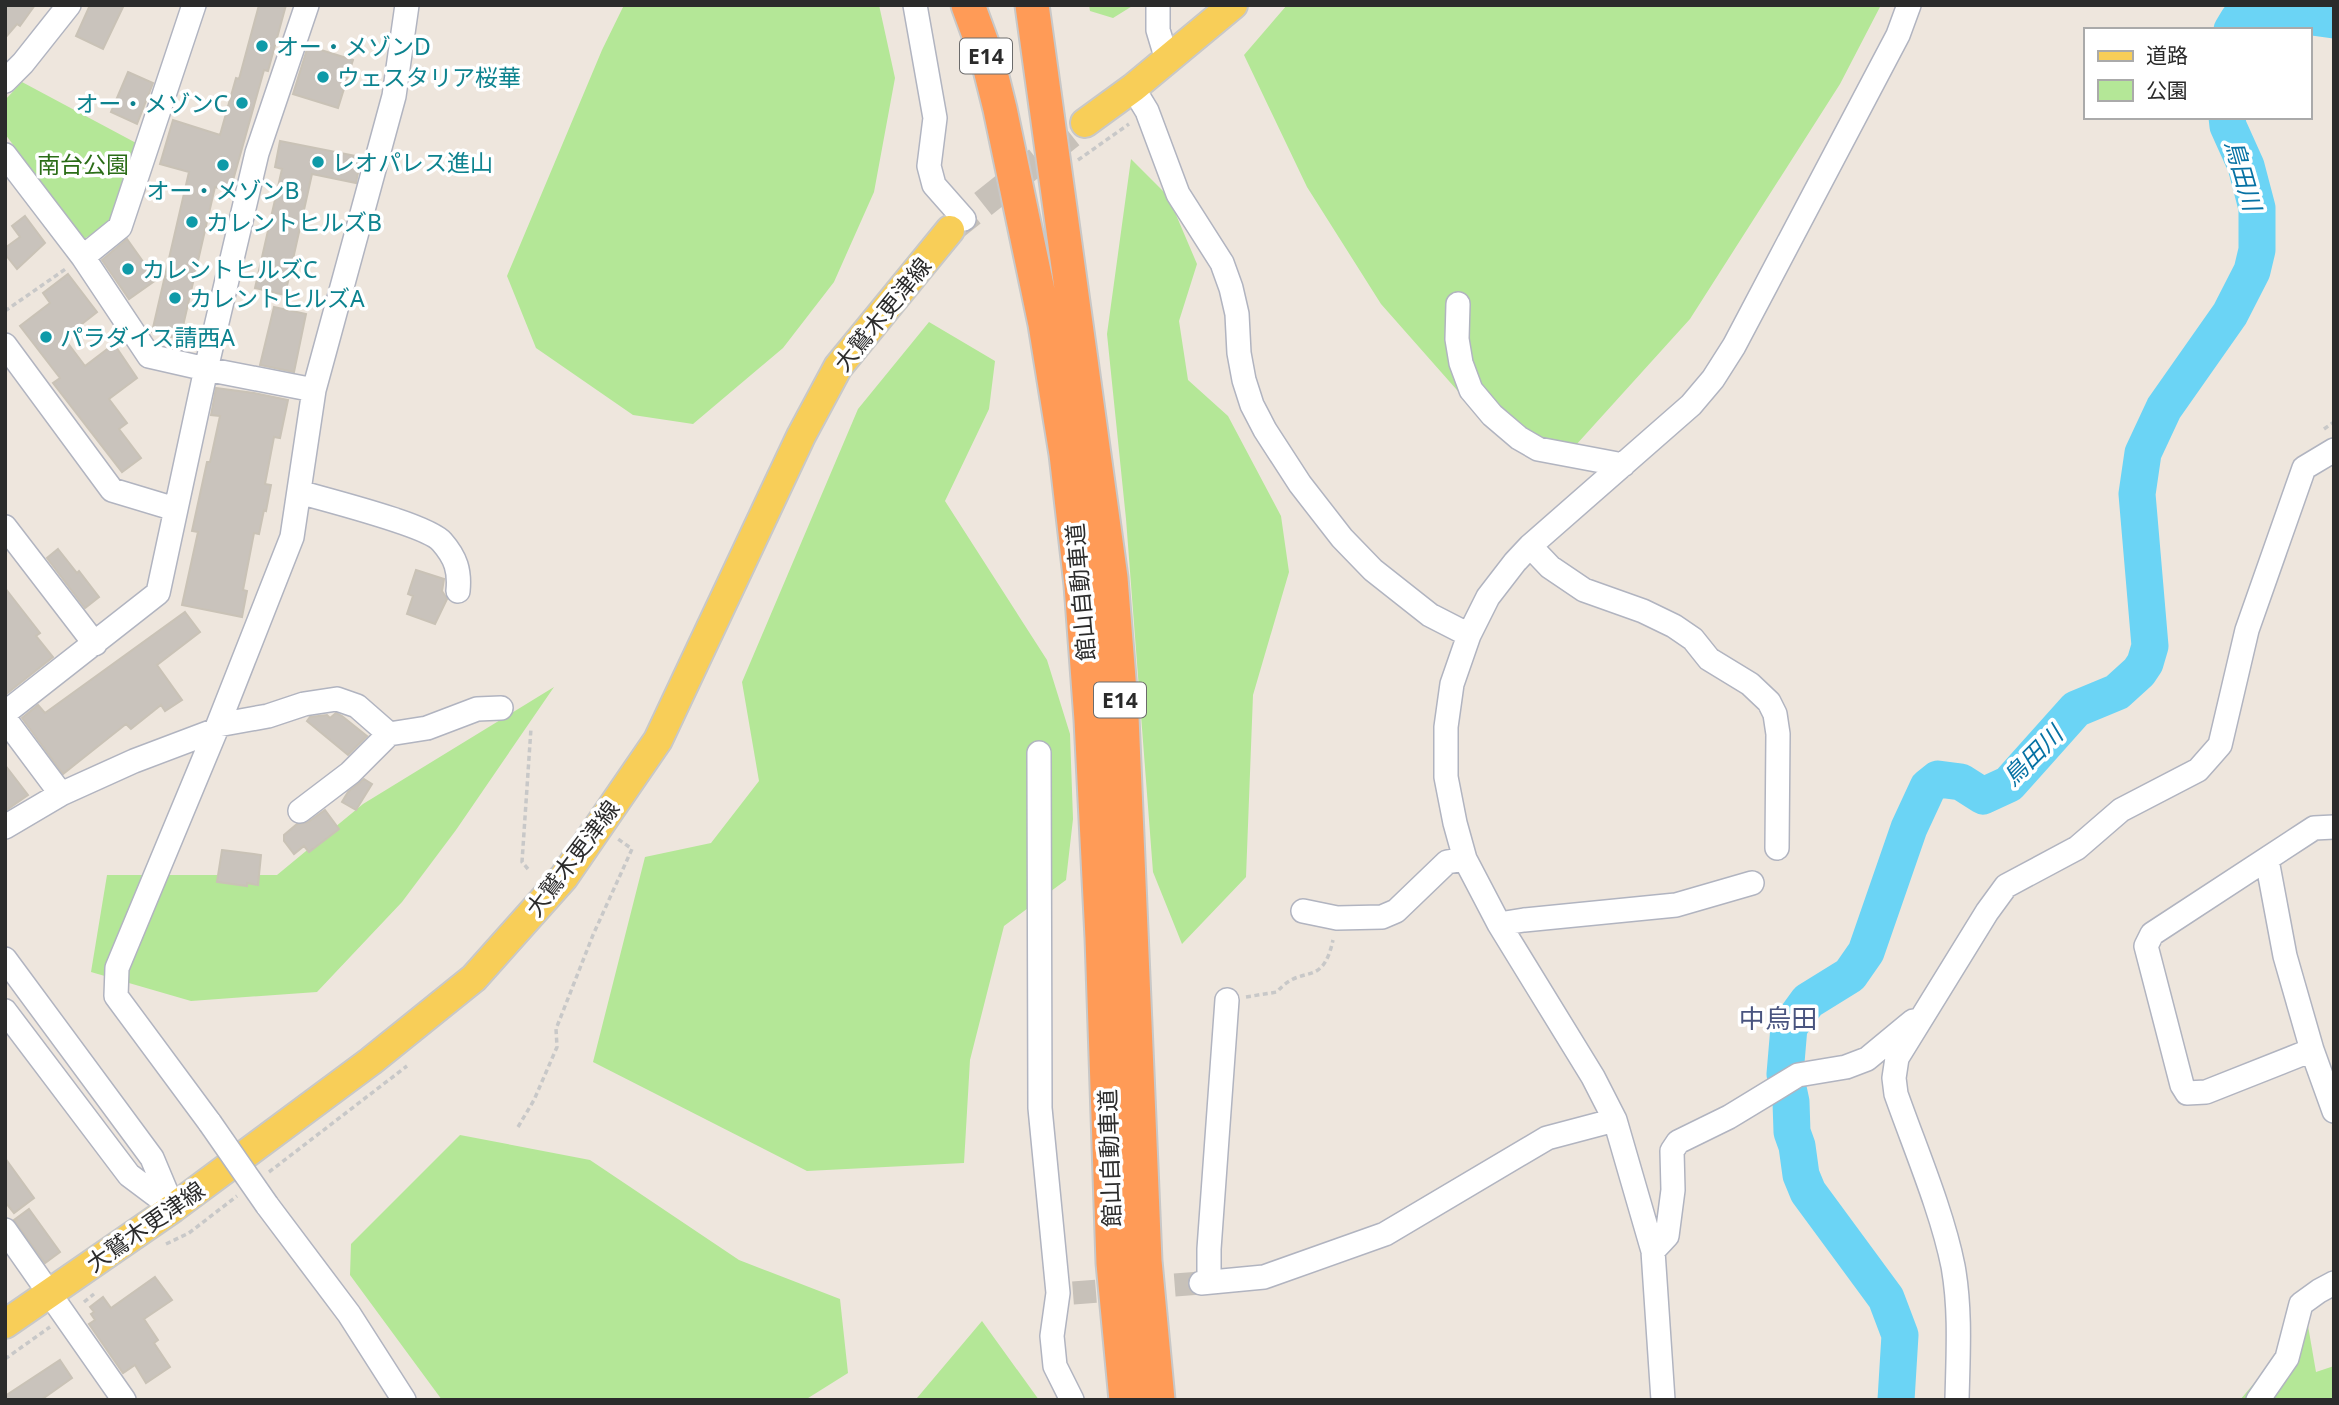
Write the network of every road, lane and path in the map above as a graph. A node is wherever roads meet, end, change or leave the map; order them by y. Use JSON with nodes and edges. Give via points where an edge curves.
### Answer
{"nodes":[{"id":1,"x":69,"y":5,"type":"edge"},
{"id":2,"x":194,"y":5,"type":"edge"},
{"id":3,"x":307,"y":5,"type":"edge"},
{"id":4,"x":407,"y":5,"type":"edge"},
{"id":5,"x":915,"y":5,"type":"edge"},
{"id":6,"x":968,"y":5,"type":"edge"},
{"id":7,"x":1032,"y":5,"type":"edge"},
{"id":8,"x":1158,"y":5,"type":"edge"},
{"id":9,"x":1233,"y":5,"type":"edge"},
{"id":10,"x":1909,"y":5,"type":"edge"},
{"id":11,"x":1167,"y":60,"type":"junction"},
{"id":12,"x":5,"y":81,"type":"edge"},
{"id":13,"x":1133,"y":88,"type":"junction"},
{"id":14,"x":1085,"y":123,"type":"tunnel mouth"},
{"id":15,"x":5,"y":155,"type":"edge"},
{"id":16,"x":957,"y":224,"type":"joint"},
{"id":17,"x":83,"y":257,"type":"junction"},
{"id":18,"x":1458,"y":304,"type":"dead end"},
{"id":19,"x":5,"y":311,"type":"edge"},
{"id":20,"x":5,"y":345,"type":"edge"},
{"id":21,"x":206,"y":369,"type":"junction"},
{"id":22,"x":314,"y":390,"type":"junction"},
{"id":23,"x":2334,"y":450,"type":"edge"},
{"id":24,"x":1623,"y":465,"type":"junction"},
{"id":25,"x":299,"y":492,"type":"junction"},
{"id":26,"x":175,"y":509,"type":"junction"},
{"id":27,"x":5,"y":527,"type":"edge"},
{"id":28,"x":1530,"y":547,"type":"junction"},
{"id":29,"x":458,"y":592,"type":"dead end"},
{"id":30,"x":1469,"y":635,"type":"junction"},
{"id":31,"x":95,"y":644,"type":"junction"},
{"id":32,"x":501,"y":708,"type":"dead end"},
{"id":33,"x":5,"y":713,"type":"edge"},
{"id":34,"x":5,"y":719,"type":"edge"},
{"id":35,"x":217,"y":727,"type":"junction"},
{"id":36,"x":531,"y":728,"type":"dead end"},
{"id":37,"x":389,"y":734,"type":"junction"},
{"id":38,"x":1039,"y":753,"type":"dead end"},
{"id":39,"x":61,"y":794,"type":"junction"},
{"id":40,"x":300,"y":811,"type":"dead end"},
{"id":41,"x":601,"y":823,"type":"junction"},
{"id":42,"x":5,"y":827,"type":"edge"},
{"id":43,"x":2334,"y":827,"type":"edge"},
{"id":44,"x":1777,"y":848,"type":"dead end"},
{"id":45,"x":1465,"y":859,"type":"junction"},
{"id":46,"x":2267,"y":860,"type":"junction"},
{"id":47,"x":528,"y":869,"type":"dead end"},
{"id":48,"x":1752,"y":883,"type":"dead end"},
{"id":49,"x":1303,"y":911,"type":"dead end"},
{"id":50,"x":1337,"y":918,"type":"junction"},
{"id":51,"x":1499,"y":925,"type":"junction"},
{"id":52,"x":5,"y":960,"type":"edge"},
{"id":53,"x":1227,"y":1000,"type":"joint"},
{"id":54,"x":1929,"y":1008,"type":"junction"},
{"id":55,"x":5,"y":1011,"type":"edge"},
{"id":56,"x":2312,"y":1050,"type":"junction"},
{"id":57,"x":2334,"y":1111,"type":"edge"},
{"id":58,"x":1615,"y":1120,"type":"junction"},
{"id":59,"x":518,"y":1127,"type":"dead end"},
{"id":60,"x":173,"y":1208,"type":"junction"},
{"id":61,"x":5,"y":1230,"type":"edge"},
{"id":62,"x":1653,"y":1251,"type":"junction"},
{"id":63,"x":2334,"y":1283,"type":"edge"},
{"id":64,"x":50,"y":1292,"type":"junction"},
{"id":65,"x":57,"y":1322,"type":"dead end"},
{"id":66,"x":5,"y":1324,"type":"edge"},
{"id":67,"x":5,"y":1359,"type":"edge"},
{"id":68,"x":124,"y":1400,"type":"edge"},
{"id":69,"x":404,"y":1400,"type":"edge"},
{"id":70,"x":1072,"y":1400,"type":"edge"},
{"id":71,"x":1126,"y":1400,"type":"edge"},
{"id":72,"x":1158,"y":1400,"type":"edge"},
{"id":73,"x":1663,"y":1400,"type":"edge"},
{"id":74,"x":1957,"y":1400,"type":"edge"},
{"id":75,"x":2258,"y":1400,"type":"edge"}],
"edges":[{"from":1,"to":12,"type":"street"},
{"from":2,"to":17,"type":"street","via":[[120,227]]},
{"from":3,"to":21,"type":"street","via":[[257,153]]},
{"from":4,"to":22,"type":"street","via":[[394,96]]},
{"from":5,"to":16,"type":"street","via":[[935,118],[929,166]]},
{"from":6,"to":71,"type":"highway","name":"館山自動車道","number":"E14","via":[[1000,109],[1039,297],[1075,533],[1091,720],[1113,1263]]},
{"from":7,"to":72,"type":"highway","name":"館山自動車道","number":"E14","via":[[1111,578],[1122,718],[1145,1261]]},
{"from":8,"to":11,"type":"street","via":[[1158,30]]},
{"from":9,"to":11,"type":"main road"},
{"from":10,"to":24,"type":"street","via":[[1898,35],[1734,346],[1691,405]]},
{"from":11,"to":13,"type":"main road"},
{"from":13,"to":14,"type":"main road"},
{"from":13,"to":30,"type":"street","via":[[1147,111],[1178,194],[1222,263],[1237,314],[1244,380],[1265,430],[1300,484],[1373,570],[1430,615]]},
{"from":15,"to":17,"type":"street"},
{"from":16,"to":41,"type":"main road","name":"大鷲木更津線","via":[[838,367],[801,436],[659,740]]},
{"from":17,"to":19,"type":"path"},
{"from":17,"to":21,"type":"street","via":[[149,356]]},
{"from":18,"to":24,"type":"street","via":[[1461,363],[1471,390],[1492,415],[1538,449]]},
{"from":20,"to":26,"type":"street","via":[[112,490]]},
{"from":21,"to":22,"type":"street"},
{"from":21,"to":26,"type":"street"},
{"from":22,"to":25,"type":"street"},
{"from":23,"to":54,"type":"street","via":[[2304,468],[2247,631],[2220,745],[2198,770],[2121,810],[2077,848],[2007,886]]},
{"from":24,"to":28,"type":"street"},
{"from":25,"to":29,"type":"street","via":[[407,523],[441,540],[460,572]]},
{"from":25,"to":35,"type":"street","via":[[292,537]]},
{"from":26,"to":31,"type":"street","via":[[158,593]]},
{"from":27,"to":31,"type":"street"},
{"from":28,"to":30,"type":"street","via":[[1488,597]]},
{"from":28,"to":44,"type":"street","via":[[1584,590],[1674,626],[1693,639],[1709,659],[1750,684],[1769,702],[1778,734]]},
{"from":30,"to":45,"type":"street","via":[[1452,684],[1446,727],[1446,777]]},
{"from":31,"to":33,"type":"street"},
{"from":32,"to":37,"type":"street","via":[[477,709],[427,728]]},
{"from":34,"to":39,"type":"street"},
{"from":35,"to":37,"type":"street","via":[[337,699],[357,706]]},
{"from":35,"to":39,"type":"street"},
{"from":35,"to":69,"type":"street","bridge":true,"via":[[117,968],[116,996],[349,1314]]},
{"from":36,"to":47,"type":"path","via":[[522,862]]},
{"from":37,"to":40,"type":"street","via":[[350,774]]},
{"from":38,"to":70,"type":"street","via":[[1040,1108],[1065,1293],[1052,1336],[1055,1366]]},
{"from":39,"to":42,"type":"street"},
{"from":41,"to":59,"type":"path","via":[[632,849],[556,1029],[557,1047]]},
{"from":41,"to":60,"type":"main road","name":"大鷲木更津線","via":[[564,877],[474,978]]},
{"from":43,"to":46,"type":"street","via":[[2314,828]]},
{"from":45,"to":50,"type":"street","via":[[1447,862],[1396,911],[1382,917]]},
{"from":45,"to":51,"type":"street"},
{"from":46,"to":56,"type":"street","via":[[2285,956]]},
{"from":46,"to":56,"type":"street","via":[[2152,934],[2146,946],[2148,960],[2187,1093],[2206,1092]]},
{"from":48,"to":51,"type":"street","via":[[1676,905]]},
{"from":49,"to":50,"type":"street"},
{"from":50,"to":53,"type":"path","via":[[1328,960],[1318,971],[1286,981],[1277,992]]},
{"from":51,"to":58,"type":"street"},
{"from":52,"to":60,"type":"street","via":[[152,1158]]},
{"from":53,"to":58,"type":"street","via":[[1205,1282],[1264,1277],[1385,1234],[1547,1138]]},
{"from":54,"to":62,"type":"street","via":[[1867,1059],[1798,1075],[1678,1142],[1672,1151],[1667,1236]]},
{"from":54,"to":74,"type":"street","via":[[1897,1058],[1894,1078],[1953,1266],[1959,1335]]},
{"from":55,"to":60,"type":"street","via":[[129,1175]]},
{"from":56,"to":57,"type":"street"},
{"from":58,"to":62,"type":"street"},
{"from":60,"to":64,"type":"main road","name":"大鷲木更津線"},
{"from":61,"to":64,"type":"street"},
{"from":62,"to":73,"type":"street"},
{"from":63,"to":75,"type":"street","via":[[2301,1304],[2287,1358]]},
{"from":64,"to":66,"type":"main road","name":"大鷲木更津線"},
{"from":64,"to":68,"type":"street"},
{"from":65,"to":67,"type":"path"}]}
